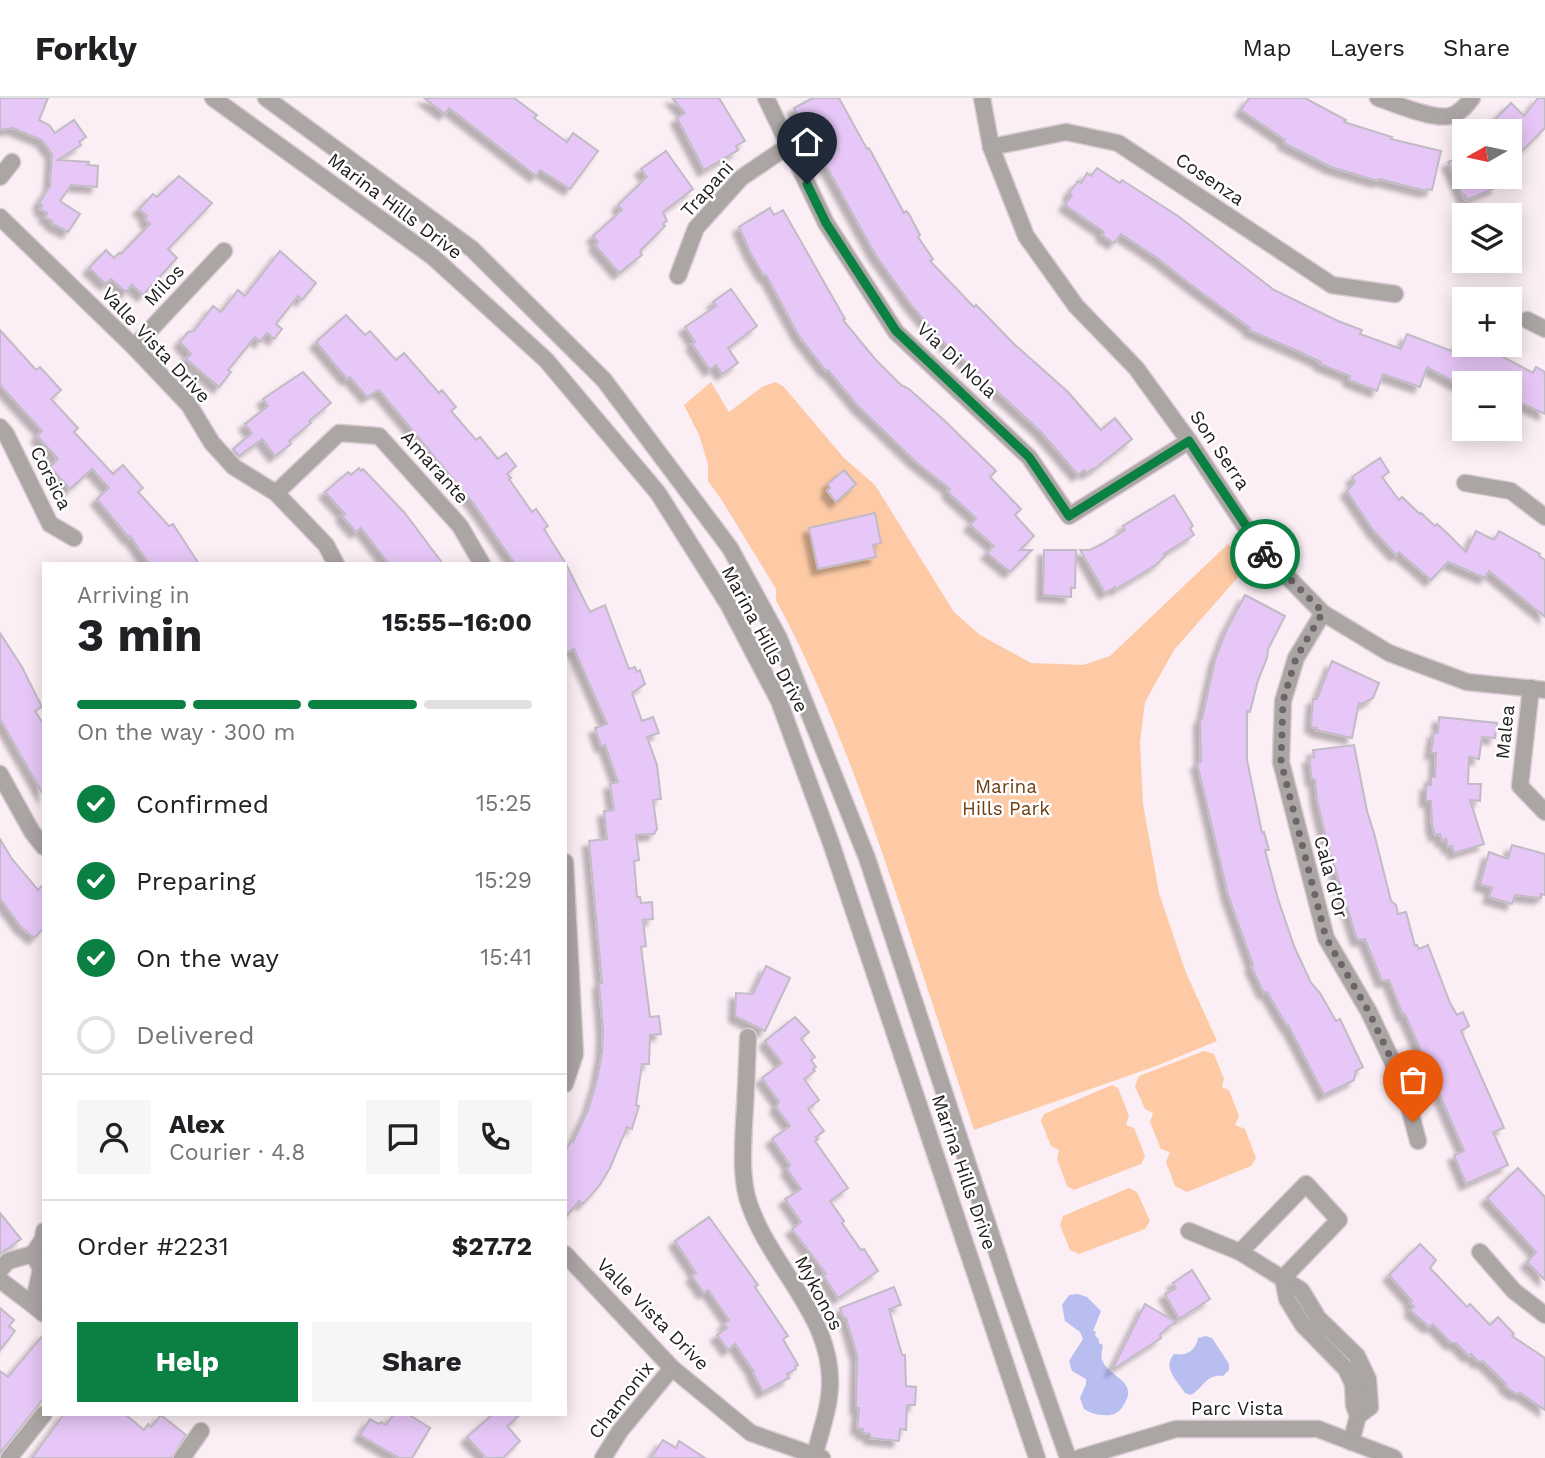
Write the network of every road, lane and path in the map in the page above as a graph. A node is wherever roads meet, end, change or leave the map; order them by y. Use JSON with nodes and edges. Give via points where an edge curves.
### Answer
{"nodes":[{"id":1,"x":213,"y":98,"type":"edge"},
{"id":2,"x":266,"y":98,"type":"edge"},
{"id":3,"x":766,"y":98,"type":"edge"},
{"id":4,"x":982,"y":98,"type":"edge"},
{"id":5,"x":1378,"y":98,"type":"edge"},
{"id":6,"x":1472,"y":98,"type":"edge"},
{"id":7,"x":788,"y":146,"type":"junction"},
{"id":8,"x":991,"y":148,"type":"junction"},
{"id":9,"x":12,"y":162,"type":"dead end"},
{"id":10,"x":0,"y":177,"type":"edge"},
{"id":11,"x":0,"y":217,"type":"edge"},
{"id":12,"x":224,"y":251,"type":"dead end"},
{"id":13,"x":678,"y":276,"type":"dead end"},
{"id":14,"x":1395,"y":294,"type":"dead end"},
{"id":15,"x":1527,"y":320,"type":"dead end"},
{"id":16,"x":1545,"y":329,"type":"edge"},
{"id":17,"x":134,"y":347,"type":"junction"},
{"id":18,"x":0,"y":427,"type":"edge"},
{"id":19,"x":1189,"y":441,"type":"junction"},
{"id":20,"x":1465,"y":483,"type":"dead end"},
{"id":21,"x":276,"y":492,"type":"junction"},
{"id":22,"x":1545,"y":517,"type":"edge"},
{"id":23,"x":75,"y":538,"type":"dead end"},
{"id":24,"x":334,"y":562,"type":"edge"},
{"id":25,"x":481,"y":562,"type":"edge"},
{"id":26,"x":1323,"y":612,"type":"junction"},
{"id":27,"x":1538,"y":689,"type":"edge"},
{"id":28,"x":0,"y":774,"type":"edge"},
{"id":29,"x":1545,"y":812,"type":"edge"},
{"id":30,"x":42,"y":844,"type":"edge"},
{"id":31,"x":567,"y":900,"type":"edge"},
{"id":32,"x":748,"y":1037,"type":"dead end"},
{"id":33,"x":567,"y":1078,"type":"edge"},
{"id":34,"x":1418,"y":1141,"type":"dead end"},
{"id":35,"x":1189,"y":1231,"type":"dead end"},
{"id":36,"x":42,"y":1240,"type":"edge"},
{"id":37,"x":1240,"y":1252,"type":"junction"},
{"id":38,"x":1480,"y":1252,"type":"dead end"},
{"id":39,"x":33,"y":1254,"type":"junction"},
{"id":40,"x":567,"y":1256,"type":"edge"},
{"id":41,"x":0,"y":1270,"type":"edge"},
{"id":42,"x":1283,"y":1278,"type":"junction"},
{"id":43,"x":0,"y":1280,"type":"edge"},
{"id":44,"x":39,"y":1309,"type":"edge"},
{"id":45,"x":1545,"y":1315,"type":"edge"},
{"id":46,"x":672,"y":1368,"type":"junction"},
{"id":47,"x":42,"y":1416,"type":"edge"},
{"id":48,"x":201,"y":1432,"type":"dead end"},
{"id":49,"x":1351,"y":1442,"type":"junction"},
{"id":50,"x":818,"y":1456,"type":"edge"},
{"id":51,"x":9,"y":1458,"type":"edge"},
{"id":52,"x":182,"y":1458,"type":"edge"},
{"id":53,"x":603,"y":1458,"type":"edge"},
{"id":54,"x":1037,"y":1458,"type":"edge"},
{"id":55,"x":1068,"y":1458,"type":"edge"},
{"id":56,"x":1079,"y":1458,"type":"edge"},
{"id":57,"x":1394,"y":1458,"type":"edge"}],
"edges":[{"from":1,"to":54,"type":"street","name":"Marina Hills Drive","via":[[433,257],[547,360],[658,493],[728,604],[779,701],[831,843]]},
{"from":2,"to":55,"type":"street","name":"Marina Hills Drive","via":[[472,249],[604,380],[730,548],[779,638],[867,858]]},
{"from":3,"to":7,"type":"street","name":"Via Di Nola"},
{"from":4,"to":8,"type":"street","name":"Son Serra"},
{"from":5,"to":6,"type":"street","via":[[1436,116],[1450,116]]},
{"from":7,"to":13,"type":"street","name":"Trapani","via":[[741,178],[696,228]]},
{"from":7,"to":19,"type":"street","name":"Via Di Nola","via":[[826,223],[896,331],[1029,457],[1069,516]]},
{"from":8,"to":14,"type":"street","name":"Cosenza","via":[[1066,132],[1118,142],[1332,285]]},
{"from":8,"to":19,"type":"street","name":"Son Serra","via":[[1026,236],[1076,306],[1136,368]]},
{"from":9,"to":10,"type":"street"},
{"from":11,"to":17,"type":"street","name":"Valle Vista Drive"},
{"from":12,"to":17,"type":"street","name":"Milos"},
{"from":15,"to":16,"type":"street"},
{"from":17,"to":21,"type":"street","name":"Valle Vista Drive","via":[[189,405],[212,443],[234,467]]},
{"from":18,"to":23,"type":"street","name":"Corsica","via":[[50,524]]},
{"from":19,"to":26,"type":"street","name":"Son Serra","via":[[1260,550]]},
{"from":20,"to":22,"type":"street","via":[[1511,491]]},
{"from":21,"to":24,"type":"street","name":"Valle Vista Drive","via":[[326,545]]},
{"from":21,"to":25,"type":"street","name":"Amarante","via":[[339,433],[379,436],[460,526]]},
{"from":26,"to":27,"type":"street","name":"Son Serra","via":[[1389,653],[1467,682]]},
{"from":26,"to":34,"type":"street","name":"Cala d'Or","via":[[1296,658],[1283,701],[1281,762],[1326,938],[1369,1012],[1403,1084]]},
{"from":27,"to":29,"type":"street","name":"Malea","via":[[1520,786]]},
{"from":28,"to":30,"type":"street"},
{"from":31,"to":33,"type":"street","via":[[575,1054]]},
{"from":32,"to":50,"type":"street","name":"Mykonos","via":[[743,1164],[747,1197],[808,1309],[826,1353],[829,1398]]},
{"from":35,"to":37,"type":"street"},
{"from":36,"to":39,"type":"street"},
{"from":37,"to":42,"type":"street"},
{"from":37,"to":42,"type":"street","via":[[1306,1184],[1339,1220]]},
{"from":38,"to":45,"type":"street","via":[[1514,1291]]},
{"from":39,"to":41,"type":"street","via":[[8,1261]]},
{"from":39,"to":44,"type":"street","via":[[41,1269]]},
{"from":40,"to":46,"type":"street","name":"Valle Vista Drive"},
{"from":42,"to":49,"type":"street","via":[[1287,1299],[1303,1325],[1346,1369],[1353,1384],[1358,1416]]},
{"from":43,"to":44,"type":"street"},
{"from":46,"to":50,"type":"street","name":"Valle Vista Drive","via":[[751,1433]]},
{"from":46,"to":53,"type":"street","name":"Chamonix"},
{"from":47,"to":51,"type":"street"},
{"from":48,"to":52,"type":"street"},
{"from":49,"to":56,"type":"street","name":"Parc Vista","via":[[1318,1429],[1176,1429]]},
{"from":49,"to":57,"type":"street","name":"Parc Vista"}]}
